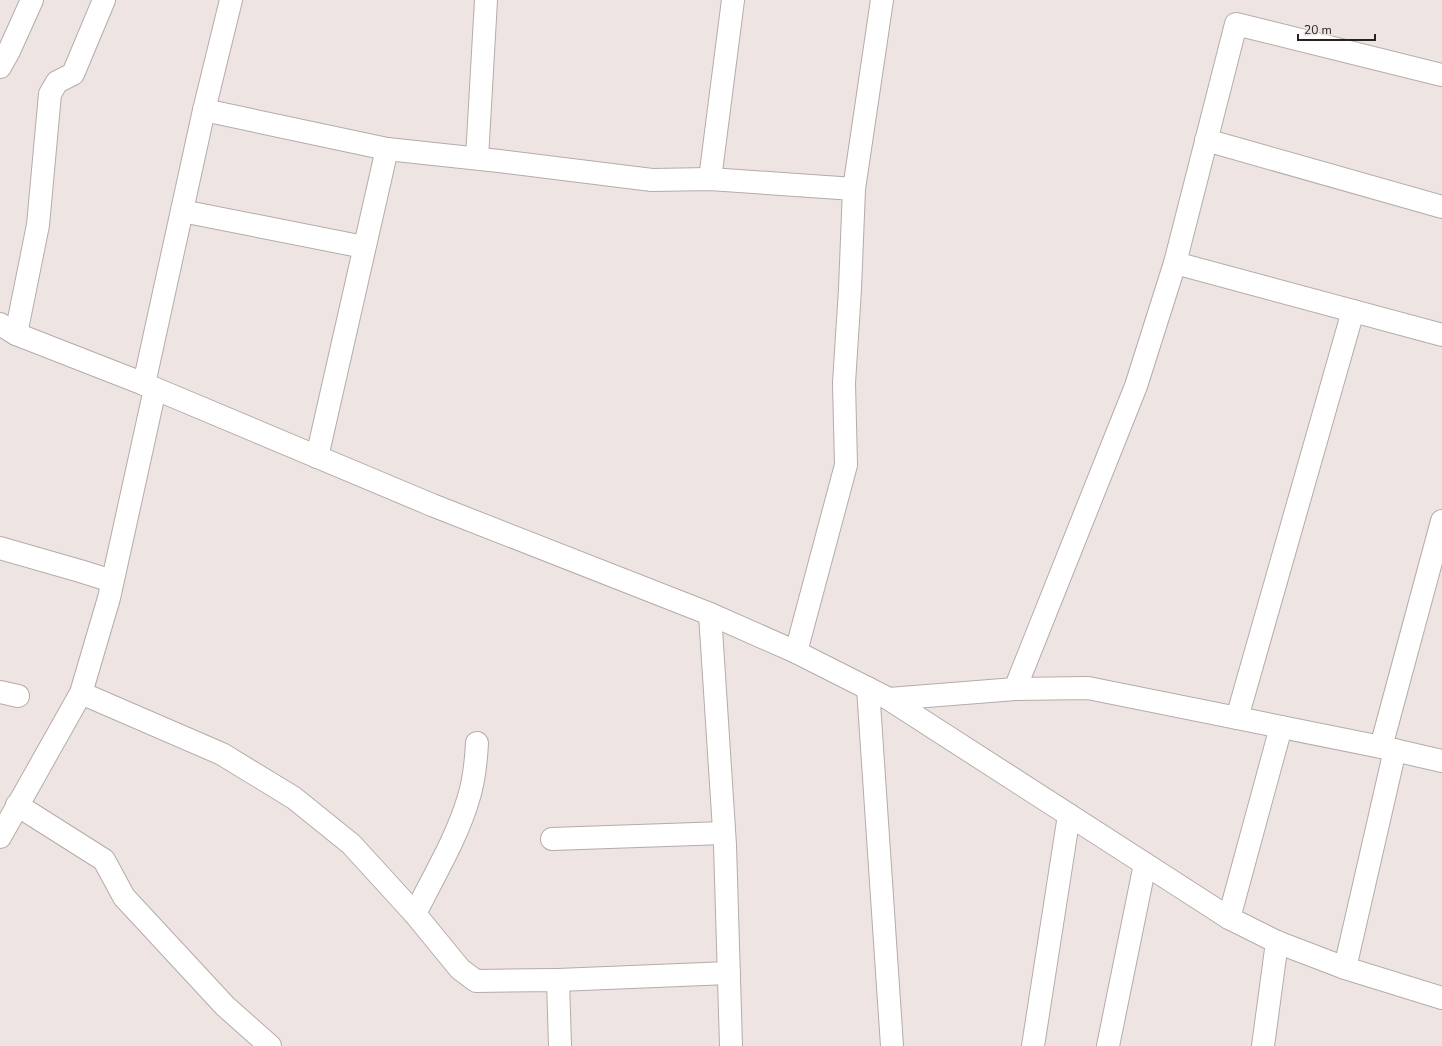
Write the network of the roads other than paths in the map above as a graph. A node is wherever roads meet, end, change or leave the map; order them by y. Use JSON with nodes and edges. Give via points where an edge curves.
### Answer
{"nodes":[{"id":1,"x":32,"y":0,"type":"edge"},
{"id":2,"x":104,"y":0,"type":"edge"},
{"id":3,"x":231,"y":0,"type":"edge"},
{"id":4,"x":486,"y":0,"type":"edge"},
{"id":5,"x":732,"y":0,"type":"edge"},
{"id":6,"x":882,"y":0,"type":"edge"},
{"id":7,"x":0,"y":67,"type":"edge"},
{"id":8,"x":1442,"y":75,"type":"edge"},
{"id":9,"x":204,"y":110,"type":"junction"},
{"id":10,"x":1206,"y":140,"type":"junction"},
{"id":11,"x":387,"y":149,"type":"junction"},
{"id":12,"x":477,"y":158,"type":"junction"},
{"id":13,"x":710,"y":179,"type":"junction"},
{"id":14,"x":854,"y":189,"type":"junction"},
{"id":15,"x":1442,"y":206,"type":"edge"},
{"id":16,"x":182,"y":211,"type":"junction"},
{"id":17,"x":364,"y":247,"type":"junction"},
{"id":18,"x":1175,"y":263,"type":"junction"},
{"id":19,"x":1354,"y":311,"type":"junction"},
{"id":20,"x":8,"y":329,"type":"edge"},
{"id":21,"x":1442,"y":335,"type":"edge"},
{"id":22,"x":150,"y":387,"type":"junction"},
{"id":23,"x":317,"y":457,"type":"junction"},
{"id":24,"x":1442,"y":521,"type":"edge"},
{"id":25,"x":0,"y":548,"type":"edge"},
{"id":26,"x":112,"y":581,"type":"junction"},
{"id":27,"x":710,"y":614,"type":"junction"},
{"id":28,"x":796,"y":652,"type":"junction"},
{"id":29,"x":868,"y":688,"type":"junction"},
{"id":30,"x":1015,"y":689,"type":"junction"},
{"id":31,"x":81,"y":693,"type":"junction"},
{"id":32,"x":889,"y":699,"type":"junction"},
{"id":33,"x":1237,"y":718,"type":"junction"},
{"id":34,"x":1281,"y":727,"type":"junction"},
{"id":35,"x":477,"y":743,"type":"dead end"},
{"id":36,"x":1388,"y":748,"type":"junction"},
{"id":37,"x":1442,"y":762,"type":"edge"},
{"id":38,"x":17,"y":805,"type":"junction"},
{"id":39,"x":1069,"y":815,"type":"junction"},
{"id":40,"x":724,"y":833,"type":"junction"},
{"id":41,"x":0,"y":837,"type":"edge"},
{"id":42,"x":552,"y":839,"type":"dead end"},
{"id":43,"x":1145,"y":864,"type":"junction"},
{"id":44,"x":415,"y":914,"type":"junction"},
{"id":45,"x":1229,"y":918,"type":"junction"},
{"id":46,"x":1277,"y":942,"type":"junction"},
{"id":47,"x":1346,"y":968,"type":"junction"},
{"id":48,"x":729,"y":973,"type":"junction"},
{"id":49,"x":558,"y":980,"type":"junction"},
{"id":50,"x":1442,"y":998,"type":"edge"},
{"id":51,"x":270,"y":1046,"type":"edge"},
{"id":52,"x":560,"y":1046,"type":"edge"},
{"id":53,"x":731,"y":1046,"type":"edge"},
{"id":54,"x":892,"y":1046,"type":"edge"},
{"id":55,"x":1033,"y":1046,"type":"edge"},
{"id":56,"x":1108,"y":1046,"type":"edge"},
{"id":57,"x":1263,"y":1046,"type":"edge"}],
"edges":[{"from":1,"to":7,"type":"street"},
{"from":2,"to":20,"type":"street","via":[[73,74],[57,82],[50,94],[38,225]]},
{"from":3,"to":9,"type":"street"},
{"from":4,"to":12,"type":"street"},
{"from":5,"to":13,"type":"street"},
{"from":6,"to":14,"type":"street"},
{"from":8,"to":10,"type":"street","via":[[1236,24]]},
{"from":9,"to":11,"type":"street"},
{"from":9,"to":16,"type":"street"},
{"from":10,"to":15,"type":"street"},
{"from":10,"to":18,"type":"street"},
{"from":11,"to":12,"type":"street"},
{"from":11,"to":17,"type":"street"},
{"from":12,"to":13,"type":"street","via":[[652,180]]},
{"from":13,"to":14,"type":"street"},
{"from":14,"to":28,"type":"street","via":[[844,383],[846,465]]},
{"from":16,"to":17,"type":"street"},
{"from":16,"to":22,"type":"street"},
{"from":17,"to":23,"type":"street"},
{"from":18,"to":19,"type":"street"},
{"from":18,"to":30,"type":"street","via":[[1136,386]]},
{"from":19,"to":21,"type":"street"},
{"from":19,"to":33,"type":"street"},
{"from":20,"to":22,"type":"street"},
{"from":22,"to":23,"type":"street"},
{"from":22,"to":26,"type":"street"},
{"from":23,"to":27,"type":"street"},
{"from":24,"to":36,"type":"street"},
{"from":25,"to":26,"type":"street"},
{"from":26,"to":31,"type":"street"},
{"from":27,"to":28,"type":"street"},
{"from":27,"to":40,"type":"street"},
{"from":28,"to":29,"type":"street"},
{"from":29,"to":32,"type":"street"},
{"from":29,"to":54,"type":"street"},
{"from":30,"to":32,"type":"street"},
{"from":30,"to":33,"type":"street","via":[[1088,688]]},
{"from":31,"to":38,"type":"street"},
{"from":31,"to":44,"type":"street","via":[[222,754],[294,798],[351,844]]},
{"from":32,"to":39,"type":"street"},
{"from":33,"to":34,"type":"street"},
{"from":34,"to":36,"type":"street"},
{"from":34,"to":45,"type":"street"},
{"from":35,"to":44,"type":"street","via":[[476,765],[468,800],[455,833]]},
{"from":36,"to":37,"type":"street"},
{"from":36,"to":47,"type":"street"},
{"from":38,"to":41,"type":"street"},
{"from":38,"to":51,"type":"street","via":[[104,860],[124,897],[224,1006]]},
{"from":39,"to":43,"type":"street"},
{"from":39,"to":55,"type":"street"},
{"from":40,"to":42,"type":"street"},
{"from":40,"to":48,"type":"street"},
{"from":43,"to":45,"type":"street"},
{"from":43,"to":56,"type":"street"},
{"from":44,"to":49,"type":"street","via":[[460,969],[476,981]]},
{"from":45,"to":46,"type":"street"},
{"from":46,"to":47,"type":"street"},
{"from":46,"to":57,"type":"street"},
{"from":47,"to":50,"type":"street"},
{"from":48,"to":49,"type":"street"},
{"from":48,"to":53,"type":"street"},
{"from":49,"to":52,"type":"street"}]}
